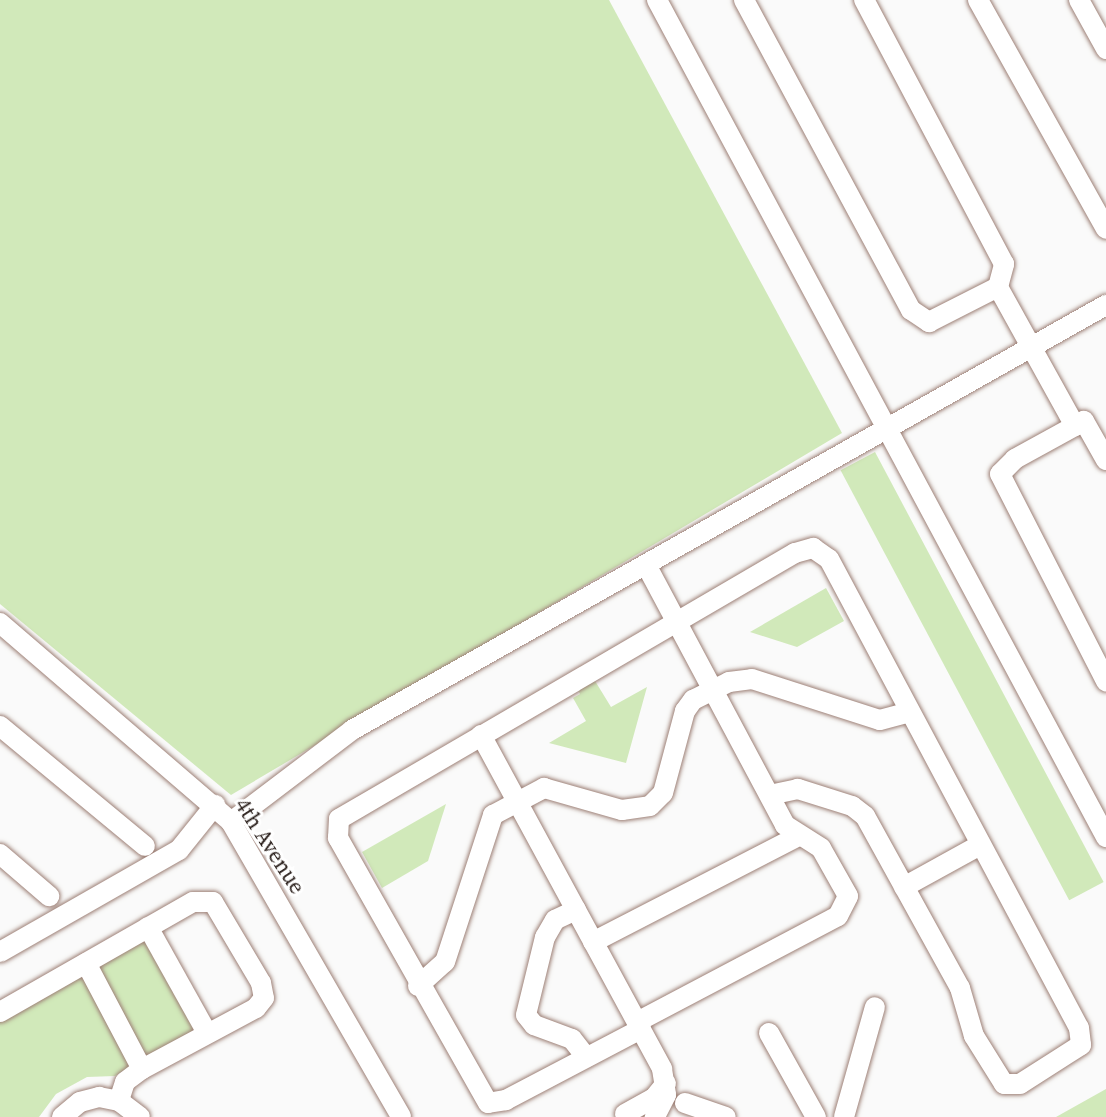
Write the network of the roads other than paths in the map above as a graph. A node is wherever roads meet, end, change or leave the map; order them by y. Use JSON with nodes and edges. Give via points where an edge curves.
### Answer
{"nodes":[{"id":1,"x":657,"y":0,"type":"edge"},
{"id":2,"x":744,"y":0,"type":"edge"},
{"id":3,"x":864,"y":0,"type":"edge"},
{"id":4,"x":978,"y":0,"type":"edge"},
{"id":5,"x":1079,"y":0,"type":"edge"},
{"id":6,"x":1106,"y":49,"type":"edge"},
{"id":7,"x":1106,"y":229,"type":"edge"},
{"id":8,"x":998,"y":287,"type":"junction"},
{"id":9,"x":1106,"y":305,"type":"edge"},
{"id":10,"x":1033,"y":348,"type":"junction"},
{"id":11,"x":1075,"y":426,"type":"junction"},
{"id":12,"x":885,"y":430,"type":"junction"},
{"id":13,"x":1106,"y":460,"type":"edge"},
{"id":14,"x":646,"y":565,"type":"junction"},
{"id":15,"x":677,"y":621,"type":"junction"},
{"id":16,"x":0,"y":623,"type":"edge"},
{"id":17,"x":1106,"y":681,"type":"edge"},
{"id":18,"x":715,"y":690,"type":"junction"},
{"id":19,"x":909,"y":712,"type":"junction"},
{"id":20,"x":2,"y":731,"type":"edge"},
{"id":21,"x":481,"y":735,"type":"junction"},
{"id":22,"x":770,"y":795,"type":"junction"},
{"id":23,"x":517,"y":800,"type":"junction"},
{"id":24,"x":215,"y":805,"type":"junction"},
{"id":25,"x":231,"y":822,"type":"junction"},
{"id":26,"x":798,"y":836,"type":"junction"},
{"id":27,"x":1106,"y":837,"type":"edge"},
{"id":28,"x":980,"y":845,"type":"junction"},
{"id":29,"x":145,"y":846,"type":"dead end"},
{"id":30,"x":0,"y":854,"type":"edge"},
{"id":31,"x":904,"y":887,"type":"junction"},
{"id":32,"x":49,"y":896,"type":"dead end"},
{"id":33,"x":576,"y":910,"type":"junction"},
{"id":34,"x":148,"y":927,"type":"junction"},
{"id":35,"x":593,"y":942,"type":"junction"},
{"id":36,"x":0,"y":952,"type":"edge"},
{"id":37,"x":86,"y":963,"type":"junction"},
{"id":38,"x":418,"y":986,"type":"junction"},
{"id":39,"x":875,"y":1007,"type":"dead end"},
{"id":40,"x":0,"y":1012,"type":"edge"},
{"id":41,"x":639,"y":1026,"type":"junction"},
{"id":42,"x":207,"y":1033,"type":"junction"},
{"id":43,"x":769,"y":1033,"type":"dead end"},
{"id":44,"x":586,"y":1057,"type":"junction"},
{"id":45,"x":142,"y":1069,"type":"junction"},
{"id":46,"x":666,"y":1083,"type":"junction"},
{"id":47,"x":119,"y":1101,"type":"junction"},
{"id":48,"x":685,"y":1103,"type":"dead end"},
{"id":49,"x":625,"y":1114,"type":"dead end"},
{"id":50,"x":62,"y":1117,"type":"edge"},
{"id":51,"x":140,"y":1117,"type":"edge"},
{"id":52,"x":401,"y":1117,"type":"edge"},
{"id":53,"x":655,"y":1117,"type":"edge"},
{"id":54,"x":726,"y":1117,"type":"edge"},
{"id":55,"x":816,"y":1117,"type":"edge"},
{"id":56,"x":844,"y":1117,"type":"edge"}],
"edges":[{"from":1,"to":12,"type":"street"},
{"from":2,"to":8,"type":"street","via":[[919,320],[938,320]]},
{"from":3,"to":8,"type":"street","via":[[1002,256],[1006,272]]},
{"from":4,"to":7,"type":"street"},
{"from":5,"to":6,"type":"street"},
{"from":8,"to":10,"type":"street"},
{"from":9,"to":10,"type":"street"},
{"from":10,"to":11,"type":"street"},
{"from":10,"to":12,"type":"street"},
{"from":11,"to":13,"type":"street","via":[[1084,421]]},
{"from":11,"to":17,"type":"street","via":[[1003,467],[1001,481]]},
{"from":12,"to":14,"type":"street"},
{"from":12,"to":27,"type":"street"},
{"from":14,"to":15,"type":"street"},
{"from":14,"to":25,"type":"street","via":[[352,730]]},
{"from":15,"to":18,"type":"street"},
{"from":15,"to":19,"type":"street","via":[[795,553],[822,552]]},
{"from":15,"to":21,"type":"street"},
{"from":16,"to":24,"type":"street","name":"4th Avenue"},
{"from":18,"to":19,"type":"street","via":[[752,679],[880,720]]},
{"from":18,"to":22,"type":"street"},
{"from":18,"to":23,"type":"street","via":[[688,705],[663,793],[650,806],[622,810],[544,788]]},
{"from":19,"to":28,"type":"street"},
{"from":20,"to":29,"type":"street"},
{"from":21,"to":23,"type":"street"},
{"from":21,"to":38,"type":"street","via":[[339,819],[338,838]]},
{"from":22,"to":26,"type":"street","via":[[785,825]]},
{"from":22,"to":31,"type":"street","via":[[798,789],[859,810]]},
{"from":23,"to":33,"type":"street"},
{"from":23,"to":38,"type":"street","via":[[493,815],[445,962]]},
{"from":24,"to":25,"type":"street","name":"4th Avenue"},
{"from":24,"to":36,"type":"street","via":[[179,850]]},
{"from":25,"to":52,"type":"street","name":"4th Avenue"},
{"from":26,"to":35,"type":"street"},
{"from":26,"to":41,"type":"street","via":[[828,858],[848,896],[844,910]]},
{"from":28,"to":31,"type":"street"},
{"from":28,"to":31,"type":"street","via":[[1082,1037],[1076,1053],[1020,1084],[1004,1084],[992,1070],[974,1036],[960,988]]},
{"from":30,"to":32,"type":"street"},
{"from":33,"to":35,"type":"street"},
{"from":33,"to":44,"type":"street","via":[[555,920],[545,937],[526,1015],[534,1025],[572,1039]]},
{"from":34,"to":37,"type":"street"},
{"from":34,"to":42,"type":"street"},
{"from":34,"to":42,"type":"street","via":[[193,902],[213,902],[261,983],[261,1004]]},
{"from":35,"to":41,"type":"street"},
{"from":37,"to":40,"type":"street"},
{"from":37,"to":45,"type":"street"},
{"from":38,"to":44,"type":"street","via":[[488,1103],[506,1100]]},
{"from":39,"to":56,"type":"street"},
{"from":41,"to":44,"type":"street"},
{"from":41,"to":46,"type":"street"},
{"from":42,"to":45,"type":"street"},
{"from":43,"to":55,"type":"street"},
{"from":45,"to":47,"type":"street","via":[[125,1082]]},
{"from":46,"to":49,"type":"street","via":[[654,1098]]},
{"from":46,"to":53,"type":"street","via":[[663,1106]]},
{"from":47,"to":50,"type":"street","via":[[90,1098]]},
{"from":47,"to":51,"type":"street"},
{"from":48,"to":54,"type":"street"}]}
